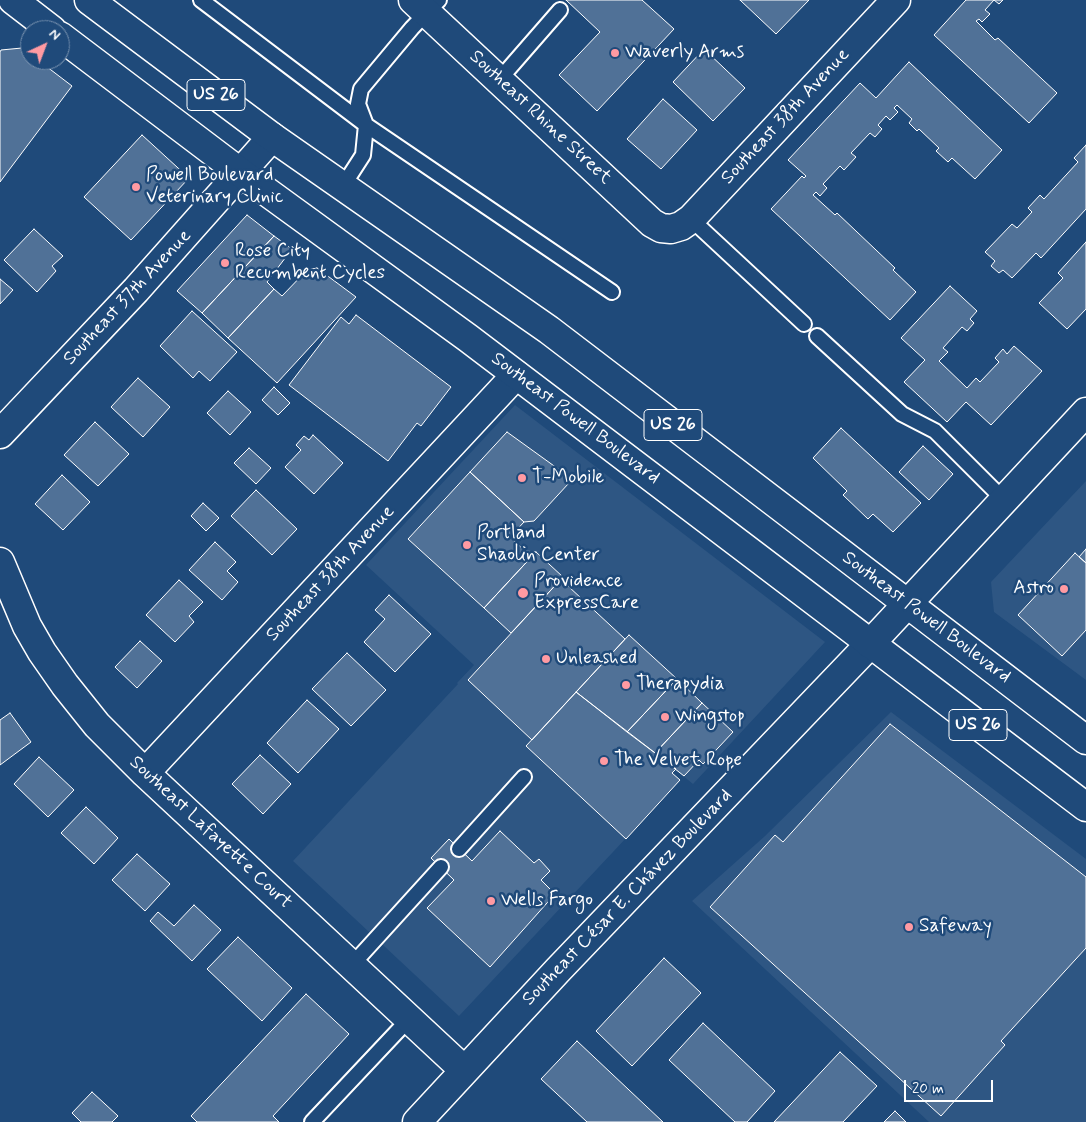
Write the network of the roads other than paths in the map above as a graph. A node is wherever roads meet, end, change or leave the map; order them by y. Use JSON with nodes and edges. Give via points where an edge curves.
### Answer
{"nodes":[{"id":1,"x":13,"y":0,"type":"edge"},
{"id":2,"x":201,"y":0,"type":"edge"},
{"id":3,"x":896,"y":0,"type":"edge"},
{"id":4,"x":95,"y":2,"type":"edge"},
{"id":5,"x":427,"y":4,"type":"edge"},
{"id":6,"x":560,"y":10,"type":"dead end"},
{"id":7,"x":39,"y":20,"type":"edge"},
{"id":8,"x":70,"y":44,"type":"edge"},
{"id":9,"x":499,"y":80,"type":"junction"},
{"id":10,"x":366,"y":125,"type":"junction"},
{"id":11,"x":272,"y":137,"type":"junction"},
{"id":12,"x":241,"y":173,"type":"junction"},
{"id":13,"x":342,"y":186,"type":"junction"},
{"id":14,"x":681,"y":224,"type":"junction"},
{"id":15,"x":612,"y":292,"type":"dead end"},
{"id":16,"x":804,"y":324,"type":"dead end"},
{"id":17,"x":817,"y":336,"type":"dead end"},
{"id":18,"x":516,"y":375,"type":"junction"},
{"id":19,"x":1086,"y":412,"type":"edge"},
{"id":20,"x":0,"y":434,"type":"edge"},
{"id":21,"x":1004,"y":500,"type":"junction"},
{"id":22,"x":0,"y":562,"type":"edge"},
{"id":23,"x":907,"y":604,"type":"junction"},
{"id":24,"x":870,"y":644,"type":"junction"},
{"id":25,"x":1086,"y":740,"type":"edge"},
{"id":26,"x":145,"y":773,"type":"junction"},
{"id":27,"x":524,"y":777,"type":"dead end"},
{"id":28,"x":1086,"y":807,"type":"edge"},
{"id":29,"x":458,"y":849,"type":"dead end"},
{"id":30,"x":441,"y":867,"type":"dead end"},
{"id":31,"x":351,"y":966,"type":"junction"},
{"id":32,"x":409,"y":1019,"type":"junction"},
{"id":33,"x":464,"y":1070,"type":"junction"},
{"id":34,"x":312,"y":1122,"type":"edge"},
{"id":35,"x":417,"y":1122,"type":"edge"}],
"edges":[{"from":1,"to":7,"type":"main road"},
{"from":2,"to":10,"type":"lane"},
{"from":3,"to":14,"type":"main road","name":"Southeast 38th Avenue"},
{"from":4,"to":11,"type":"main road","name":"Southeast Powell Boulevard","number":"US 26"},
{"from":5,"to":9,"type":"main road","name":"Southeast Rhine Street"},
{"from":5,"to":10,"type":"lane","via":[[412,28],[361,89],[358,104]]},
{"from":6,"to":9,"type":"lane"},
{"from":8,"to":12,"type":"main road","name":"Southeast Powell Boulevard","number":"US 26"},
{"from":9,"to":14,"type":"main road","name":"Southeast Rhine Street","via":[[652,223],[661,228]]},
{"from":10,"to":13,"type":"lane","via":[[363,155]]},
{"from":10,"to":15,"type":"lane"},
{"from":11,"to":12,"type":"main road","name":"Southeast 37th Avenue"},
{"from":11,"to":13,"type":"main road","name":"Southeast Powell Boulevard","number":"US 26"},
{"from":12,"to":18,"type":"main road","name":"Southeast Powell Boulevard","number":"US 26"},
{"from":12,"to":20,"type":"main road","name":"Southeast 37th Avenue"},
{"from":13,"to":23,"type":"main road","name":"Southeast Powell Boulevard","number":"US 26","via":[[549,330]]},
{"from":14,"to":16,"type":"lane"},
{"from":17,"to":21,"type":"lane","via":[[902,414],[935,431]]},
{"from":18,"to":24,"type":"main road","name":"Southeast Powell Boulevard","number":"US 26"},
{"from":18,"to":26,"type":"main road","name":"Southeast 38th Avenue"},
{"from":19,"to":21,"type":"main road","name":"Southeast César E. Chávez Boulevard"},
{"from":21,"to":23,"type":"main road","name":"Southeast César E. Chávez Boulevard"},
{"from":22,"to":26,"type":"main road","name":"Southeast Lafayette Court","via":[[27,626],[64,685],[97,725]]},
{"from":23,"to":24,"type":"main road","name":"Southeast César E. Chávez Boulevard"},
{"from":23,"to":25,"type":"main road","name":"Southeast Powell Boulevard","number":"US 26"},
{"from":24,"to":28,"type":"main road","name":"Southeast Powell Boulevard","number":"US 26"},
{"from":24,"to":33,"type":"main road","name":"Southeast César E. Chávez Boulevard"},
{"from":26,"to":31,"type":"main road","name":"Southeast Lafayette Court"},
{"from":27,"to":29,"type":"lane"},
{"from":30,"to":31,"type":"lane"},
{"from":31,"to":32,"type":"main road","name":"Southeast Lafayette Court"},
{"from":32,"to":33,"type":"main road","name":"Southeast Lafayette Court"},
{"from":32,"to":34,"type":"lane"},
{"from":33,"to":35,"type":"main road","name":"Southeast César E. Chávez Boulevard"}]}
